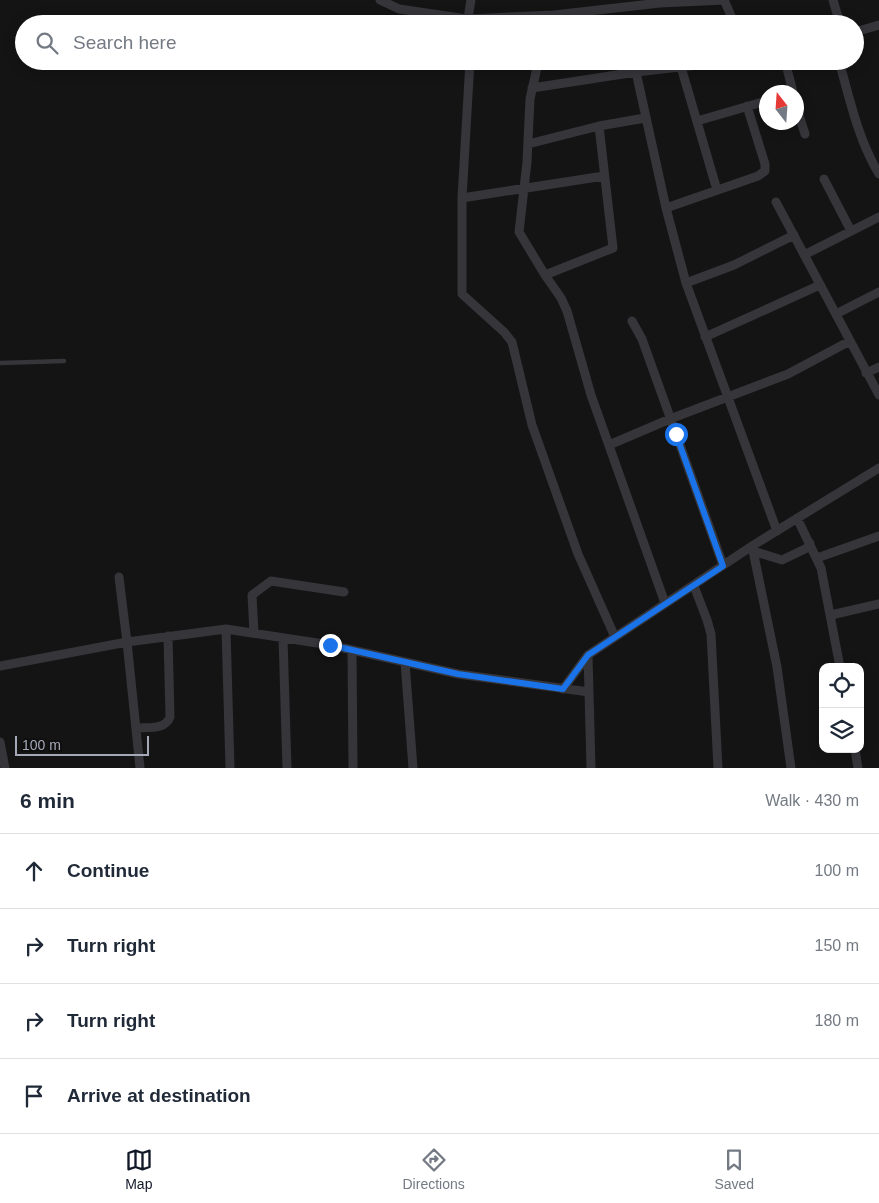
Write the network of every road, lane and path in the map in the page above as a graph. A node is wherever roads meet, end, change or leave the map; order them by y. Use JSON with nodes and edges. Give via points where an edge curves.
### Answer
{"nodes":[{"id":1,"x":380,"y":0,"type":"edge"},
{"id":2,"x":471,"y":0,"type":"edge"},
{"id":3,"x":590,"y":0,"type":"edge"},
{"id":4,"x":719,"y":0,"type":"edge"},
{"id":5,"x":725,"y":0,"type":"edge"},
{"id":6,"x":833,"y":0,"type":"edge"},
{"id":7,"x":659,"y":2,"type":"edge"},
{"id":8,"x":590,"y":11,"type":"junction"},
{"id":9,"x":433,"y":15,"type":"edge"},
{"id":10,"x":468,"y":15,"type":"edge"},
{"id":11,"x":554,"y":15,"type":"edge"},
{"id":12,"x":731,"y":15,"type":"edge"},
{"id":13,"x":837,"y":15,"type":"edge"},
{"id":14,"x":879,"y":25,"type":"edge"},
{"id":15,"x":864,"y":29,"type":"edge"},
{"id":16,"x":469,"y":70,"type":"edge"},
{"id":17,"x":536,"y":70,"type":"edge"},
{"id":18,"x":654,"y":70,"type":"edge"},
{"id":19,"x":682,"y":70,"type":"edge"},
{"id":20,"x":787,"y":70,"type":"edge"},
{"id":21,"x":842,"y":70,"type":"edge"},
{"id":22,"x":636,"y":72,"type":"junction"},
{"id":23,"x":791,"y":85,"type":"edge"},
{"id":24,"x":532,"y":88,"type":"junction"},
{"id":25,"x":759,"y":103,"type":"edge"},
{"id":26,"x":746,"y":106,"type":"junction"},
{"id":27,"x":645,"y":118,"type":"junction"},
{"id":28,"x":697,"y":121,"type":"junction"},
{"id":29,"x":598,"y":126,"type":"junction"},
{"id":30,"x":803,"y":130,"type":"edge"},
{"id":31,"x":804,"y":134,"type":"dead end"},
{"id":32,"x":528,"y":144,"type":"junction"},
{"id":33,"x":879,"y":174,"type":"edge"},
{"id":34,"x":604,"y":176,"type":"junction"},
{"id":35,"x":824,"y":179,"type":"dead end"},
{"id":36,"x":524,"y":188,"type":"junction"},
{"id":37,"x":716,"y":190,"type":"junction"},
{"id":38,"x":462,"y":198,"type":"junction"},
{"id":39,"x":776,"y":202,"type":"dead end"},
{"id":40,"x":666,"y":208,"type":"junction"},
{"id":41,"x":879,"y":217,"type":"edge"},
{"id":42,"x":851,"y":231,"type":"junction"},
{"id":43,"x":794,"y":235,"type":"junction"},
{"id":44,"x":804,"y":255,"type":"junction"},
{"id":45,"x":545,"y":275,"type":"junction"},
{"id":46,"x":686,"y":283,"type":"junction"},
{"id":47,"x":820,"y":285,"type":"junction"},
{"id":48,"x":879,"y":292,"type":"edge"},
{"id":49,"x":836,"y":314,"type":"junction"},
{"id":50,"x":632,"y":321,"type":"dead end"},
{"id":51,"x":705,"y":336,"type":"junction"},
{"id":52,"x":850,"y":341,"type":"junction"},
{"id":53,"x":64,"y":361,"type":"dead end"},
{"id":54,"x":0,"y":364,"type":"edge"},
{"id":55,"x":879,"y":366,"type":"edge"},
{"id":56,"x":866,"y":373,"type":"junction"},
{"id":57,"x":879,"y":395,"type":"edge"},
{"id":58,"x":727,"y":397,"type":"junction"},
{"id":59,"x":670,"y":419,"type":"junction"},
{"id":60,"x":609,"y":445,"type":"junction"},
{"id":61,"x":879,"y":468,"type":"edge"},
{"id":62,"x":797,"y":518,"type":"junction"},
{"id":63,"x":777,"y":531,"type":"junction"},
{"id":64,"x":879,"y":536,"type":"edge"},
{"id":65,"x":810,"y":543,"type":"junction"},
{"id":66,"x":752,"y":549,"type":"junction"},
{"id":67,"x":818,"y":558,"type":"junction"},
{"id":68,"x":723,"y":566,"type":"junction"},
{"id":69,"x":118,"y":577,"type":"dead end"},
{"id":70,"x":694,"y":586,"type":"junction"},
{"id":71,"x":344,"y":592,"type":"dead end"},
{"id":72,"x":666,"y":603,"type":"junction"},
{"id":73,"x":879,"y":604,"type":"edge"},
{"id":74,"x":831,"y":615,"type":"junction"},
{"id":75,"x":226,"y":629,"type":"junction"},
{"id":76,"x":254,"y":633,"type":"junction"},
{"id":77,"x":168,"y":636,"type":"junction"},
{"id":78,"x":615,"y":637,"type":"junction"},
{"id":79,"x":284,"y":638,"type":"junction"},
{"id":80,"x":128,"y":642,"type":"junction"},
{"id":81,"x":352,"y":650,"type":"junction"},
{"id":82,"x":588,"y":655,"type":"junction"},
{"id":83,"x":404,"y":662,"type":"junction"},
{"id":84,"x":839,"y":663,"type":"edge"},
{"id":85,"x":0,"y":666,"type":"edge"},
{"id":86,"x":563,"y":689,"type":"junction"},
{"id":87,"x":589,"y":692,"type":"junction"},
{"id":88,"x":136,"y":728,"type":"junction"},
{"id":89,"x":0,"y":742,"type":"edge"},
{"id":90,"x":856,"y":753,"type":"edge"},
{"id":91,"x":6,"y":768,"type":"edge"},
{"id":92,"x":140,"y":768,"type":"edge"},
{"id":93,"x":230,"y":768,"type":"edge"},
{"id":94,"x":287,"y":768,"type":"edge"},
{"id":95,"x":353,"y":768,"type":"edge"},
{"id":96,"x":414,"y":768,"type":"edge"},
{"id":97,"x":591,"y":768,"type":"edge"},
{"id":98,"x":718,"y":768,"type":"edge"},
{"id":99,"x":791,"y":768,"type":"edge"},
{"id":100,"x":858,"y":768,"type":"edge"}],
"edges":[{"from":1,"to":9,"type":"street","via":[[399,9]]},
{"from":2,"to":10,"type":"street"},
{"from":3,"to":8,"type":"street"},
{"from":4,"to":5,"type":"street"},
{"from":4,"to":7,"type":"street"},
{"from":5,"to":12,"type":"street"},
{"from":6,"to":13,"type":"street"},
{"from":7,"to":8,"type":"street"},
{"from":8,"to":11,"type":"street"},
{"from":14,"to":15,"type":"street"},
{"from":16,"to":38,"type":"street"},
{"from":17,"to":24,"type":"street"},
{"from":18,"to":22,"type":"street"},
{"from":19,"to":28,"type":"street"},
{"from":20,"to":23,"type":"street"},
{"from":21,"to":33,"type":"street","via":[[863,142]]},
{"from":22,"to":24,"type":"street"},
{"from":22,"to":27,"type":"street"},
{"from":24,"to":32,"type":"street"},
{"from":25,"to":26,"type":"street"},
{"from":26,"to":28,"type":"street"},
{"from":26,"to":37,"type":"street","via":[[765,171]]},
{"from":27,"to":29,"type":"street"},
{"from":27,"to":40,"type":"street"},
{"from":28,"to":37,"type":"street"},
{"from":29,"to":32,"type":"street"},
{"from":29,"to":34,"type":"street"},
{"from":30,"to":31,"type":"street"},
{"from":32,"to":36,"type":"street"},
{"from":34,"to":36,"type":"street"},
{"from":34,"to":45,"type":"street","via":[[613,248]]},
{"from":35,"to":42,"type":"street"},
{"from":36,"to":38,"type":"street"},
{"from":36,"to":45,"type":"street","via":[[520,232]]},
{"from":37,"to":40,"type":"street"},
{"from":38,"to":78,"type":"street","via":[[462,294],[512,342],[532,426],[578,554]]},
{"from":39,"to":43,"type":"street"},
{"from":40,"to":46,"type":"street"},
{"from":41,"to":42,"type":"street"},
{"from":42,"to":44,"type":"street"},
{"from":43,"to":44,"type":"street"},
{"from":43,"to":46,"type":"street","via":[[734,265]]},
{"from":44,"to":47,"type":"street"},
{"from":45,"to":60,"type":"street","via":[[562,298],[567,311]]},
{"from":46,"to":51,"type":"street"},
{"from":47,"to":49,"type":"street"},
{"from":47,"to":51,"type":"street"},
{"from":48,"to":49,"type":"street"},
{"from":49,"to":52,"type":"street"},
{"from":50,"to":59,"type":"street","via":[[642,338]]},
{"from":51,"to":58,"type":"street"},
{"from":52,"to":56,"type":"street"},
{"from":52,"to":58,"type":"street","via":[[788,374]]},
{"from":53,"to":54,"type":"lane"},
{"from":55,"to":56,"type":"street"},
{"from":56,"to":57,"type":"street"},
{"from":58,"to":59,"type":"street"},
{"from":58,"to":63,"type":"street"},
{"from":59,"to":60,"type":"street"},
{"from":59,"to":68,"type":"street"},
{"from":60,"to":72,"type":"street"},
{"from":61,"to":62,"type":"street"},
{"from":62,"to":63,"type":"street"},
{"from":62,"to":65,"type":"street"},
{"from":63,"to":66,"type":"street"},
{"from":64,"to":67,"type":"street"},
{"from":65,"to":66,"type":"street","via":[[807,548],[782,560]]},
{"from":65,"to":67,"type":"street"},
{"from":66,"to":68,"type":"street"},
{"from":66,"to":99,"type":"street","via":[[777,667]]},
{"from":67,"to":74,"type":"street"},
{"from":68,"to":70,"type":"street"},
{"from":69,"to":80,"type":"street"},
{"from":70,"to":72,"type":"street"},
{"from":70,"to":98,"type":"street","via":[[710,634]]},
{"from":71,"to":76,"type":"street","via":[[271,580],[252,595]]},
{"from":72,"to":78,"type":"street"},
{"from":73,"to":74,"type":"street"},
{"from":74,"to":84,"type":"street"},
{"from":75,"to":76,"type":"street"},
{"from":75,"to":77,"type":"street"},
{"from":75,"to":93,"type":"street"},
{"from":76,"to":79,"type":"street"},
{"from":77,"to":80,"type":"street"},
{"from":77,"to":88,"type":"street","via":[[170,717],[162,726]]},
{"from":78,"to":82,"type":"street"},
{"from":79,"to":81,"type":"street"},
{"from":79,"to":94,"type":"street"},
{"from":80,"to":85,"type":"street"},
{"from":80,"to":88,"type":"street"},
{"from":81,"to":83,"type":"street"},
{"from":81,"to":95,"type":"street"},
{"from":82,"to":86,"type":"street"},
{"from":82,"to":87,"type":"street"},
{"from":83,"to":86,"type":"street","via":[[458,674]]},
{"from":83,"to":96,"type":"street"},
{"from":86,"to":87,"type":"street"},
{"from":87,"to":97,"type":"street"},
{"from":88,"to":92,"type":"street"},
{"from":89,"to":91,"type":"street"},
{"from":90,"to":100,"type":"street"}]}
